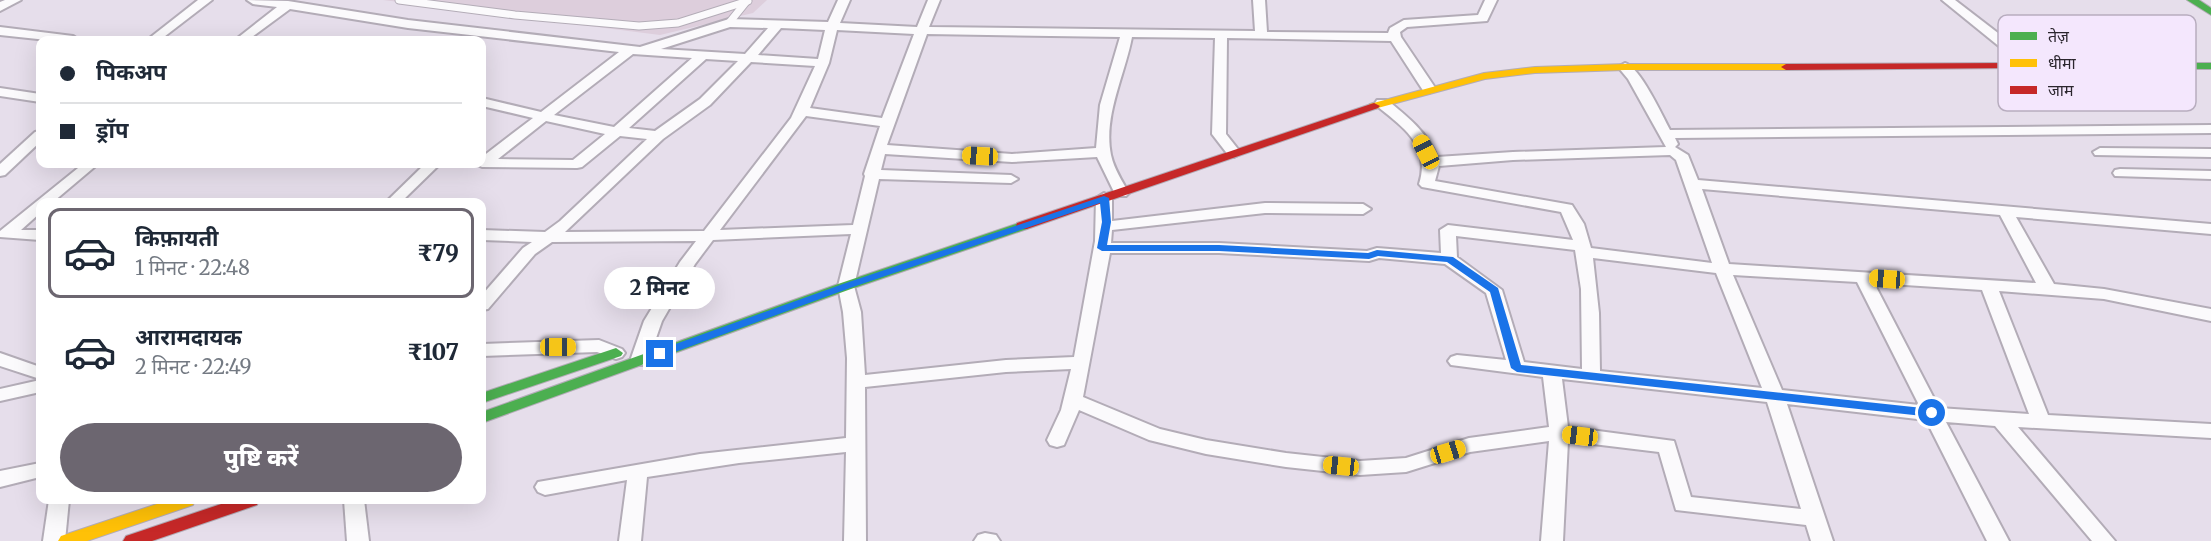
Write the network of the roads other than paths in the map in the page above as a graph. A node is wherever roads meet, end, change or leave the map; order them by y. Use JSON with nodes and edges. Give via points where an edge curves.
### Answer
{"nodes":[{"id":1,"x":15,"y":0,"type":"edge"},
{"id":2,"x":206,"y":0,"type":"edge"},
{"id":3,"x":253,"y":0,"type":"edge"},
{"id":4,"x":399,"y":0,"type":"edge"},
{"id":5,"x":748,"y":0,"type":"edge"},
{"id":6,"x":844,"y":0,"type":"edge"},
{"id":7,"x":934,"y":0,"type":"edge"},
{"id":8,"x":1259,"y":0,"type":"edge"},
{"id":9,"x":1491,"y":0,"type":"edge"},
{"id":10,"x":1948,"y":0,"type":"edge"},
{"id":11,"x":2192,"y":0,"type":"edge"},
{"id":12,"x":288,"y":5,"type":"junction"},
{"id":13,"x":0,"y":7,"type":"edge"},
{"id":14,"x":2211,"y":12,"type":"edge"},
{"id":15,"x":729,"y":22,"type":"junction"},
{"id":16,"x":778,"y":24,"type":"junction"},
{"id":17,"x":832,"y":26,"type":"junction"},
{"id":18,"x":0,"y":31,"type":"edge"},
{"id":19,"x":921,"y":31,"type":"junction"},
{"id":20,"x":1127,"y":33,"type":"junction"},
{"id":21,"x":1221,"y":34,"type":"junction"},
{"id":22,"x":1261,"y":35,"type":"junction"},
{"id":23,"x":41,"y":36,"type":"edge"},
{"id":24,"x":158,"y":36,"type":"edge"},
{"id":25,"x":246,"y":36,"type":"edge"},
{"id":26,"x":1395,"y":37,"type":"junction"},
{"id":27,"x":1998,"y":40,"type":"edge"},
{"id":28,"x":635,"y":50,"type":"junction"},
{"id":29,"x":702,"y":56,"type":"junction"},
{"id":30,"x":2196,"y":56,"type":"edge"},
{"id":31,"x":2211,"y":56,"type":"edge"},
{"id":32,"x":1998,"y":57,"type":"edge"},
{"id":33,"x":747,"y":59,"type":"junction"},
{"id":34,"x":823,"y":63,"type":"junction"},
{"id":35,"x":1998,"y":66,"type":"edge"},
{"id":36,"x":1625,"y":67,"type":"junction"},
{"id":37,"x":1427,"y":79,"type":"junction"},
{"id":38,"x":1389,"y":87,"type":"dead end"},
{"id":39,"x":0,"y":92,"type":"edge"},
{"id":40,"x":36,"y":97,"type":"edge"},
{"id":41,"x":486,"y":103,"type":"edge"},
{"id":42,"x":1382,"y":103,"type":"junction"},
{"id":43,"x":1323,"y":108,"type":"dead end"},
{"id":44,"x":801,"y":111,"type":"junction"},
{"id":45,"x":546,"y":116,"type":"junction"},
{"id":46,"x":887,"y":123,"type":"junction"},
{"id":47,"x":2211,"y":129,"type":"edge"},
{"id":48,"x":617,"y":132,"type":"junction"},
{"id":49,"x":1666,"y":134,"type":"junction"},
{"id":50,"x":658,"y":135,"type":"junction"},
{"id":51,"x":1232,"y":144,"type":"junction"},
{"id":52,"x":34,"y":148,"type":"edge"},
{"id":53,"x":879,"y":149,"type":"junction"},
{"id":54,"x":1673,"y":151,"type":"junction"},
{"id":55,"x":1102,"y":152,"type":"junction"},
{"id":56,"x":2100,"y":152,"type":"dead end"},
{"id":57,"x":2208,"y":155,"type":"edge"},
{"id":58,"x":486,"y":160,"type":"edge"},
{"id":59,"x":1432,"y":162,"type":"junction"},
{"id":60,"x":486,"y":163,"type":"edge"},
{"id":61,"x":86,"y":168,"type":"edge"},
{"id":62,"x":429,"y":168,"type":"edge"},
{"id":63,"x":2,"y":169,"type":"edge"},
{"id":64,"x":2120,"y":173,"type":"dead end"},
{"id":65,"x":871,"y":174,"type":"junction"},
{"id":66,"x":2211,"y":176,"type":"edge"},
{"id":67,"x":1011,"y":179,"type":"dead end"},
{"id":68,"x":1692,"y":184,"type":"junction"},
{"id":69,"x":1113,"y":191,"type":"junction"},
{"id":70,"x":49,"y":198,"type":"edge"},
{"id":71,"x":397,"y":198,"type":"edge"},
{"id":72,"x":36,"y":209,"type":"edge"},
{"id":73,"x":1363,"y":209,"type":"dead end"},
{"id":74,"x":2006,"y":212,"type":"junction"},
{"id":75,"x":1106,"y":226,"type":"junction"},
{"id":76,"x":859,"y":229,"type":"junction"},
{"id":77,"x":2211,"y":229,"type":"edge"},
{"id":78,"x":36,"y":235,"type":"edge"},
{"id":79,"x":486,"y":235,"type":"edge"},
{"id":80,"x":708,"y":236,"type":"junction"},
{"id":81,"x":547,"y":238,"type":"junction"},
{"id":82,"x":1102,"y":248,"type":"junction"},
{"id":83,"x":1582,"y":249,"type":"junction"},
{"id":84,"x":1449,"y":259,"type":"junction"},
{"id":85,"x":1722,"y":269,"type":"junction"},
{"id":86,"x":848,"y":278,"type":"junction"},
{"id":87,"x":1863,"y":278,"type":"junction"},
{"id":88,"x":1988,"y":285,"type":"junction"},
{"id":89,"x":489,"y":286,"type":"edge"},
{"id":90,"x":2048,"y":289,"type":"junction"},
{"id":91,"x":2211,"y":315,"type":"edge"},
{"id":92,"x":645,"y":345,"type":"junction"},
{"id":93,"x":486,"y":350,"type":"edge"},
{"id":94,"x":616,"y":353,"type":"junction"},
{"id":95,"x":0,"y":359,"type":"edge"},
{"id":96,"x":639,"y":361,"type":"junction"},
{"id":97,"x":1457,"y":361,"type":"dead end"},
{"id":98,"x":1081,"y":363,"type":"junction"},
{"id":99,"x":1517,"y":368,"type":"junction"},
{"id":100,"x":36,"y":372,"type":"edge"},
{"id":101,"x":1552,"y":372,"type":"junction"},
{"id":102,"x":1591,"y":377,"type":"junction"},
{"id":103,"x":856,"y":382,"type":"junction"},
{"id":104,"x":36,"y":387,"type":"edge"},
{"id":105,"x":0,"y":395,"type":"edge"},
{"id":106,"x":486,"y":397,"type":"edge"},
{"id":107,"x":1775,"y":397,"type":"junction"},
{"id":108,"x":1072,"y":400,"type":"junction"},
{"id":109,"x":1932,"y":413,"type":"junction"},
{"id":110,"x":486,"y":417,"type":"edge"},
{"id":111,"x":2000,"y":419,"type":"junction"},
{"id":112,"x":2041,"y":421,"type":"junction"},
{"id":113,"x":2211,"y":431,"type":"edge"},
{"id":114,"x":1559,"y":433,"type":"junction"},
{"id":115,"x":1058,"y":440,"type":"dead end"},
{"id":116,"x":856,"y":444,"type":"junction"},
{"id":117,"x":638,"y":470,"type":"junction"},
{"id":118,"x":36,"y":471,"type":"edge"},
{"id":119,"x":0,"y":479,"type":"edge"},
{"id":120,"x":545,"y":487,"type":"dead end"},
{"id":121,"x":59,"y":504,"type":"edge"},
{"id":122,"x":175,"y":504,"type":"edge"},
{"id":123,"x":239,"y":504,"type":"edge"},
{"id":124,"x":354,"y":504,"type":"edge"},
{"id":125,"x":1814,"y":518,"type":"junction"},
{"id":126,"x":54,"y":541,"type":"edge"},
{"id":127,"x":67,"y":541,"type":"edge"},
{"id":128,"x":132,"y":541,"type":"edge"},
{"id":129,"x":358,"y":541,"type":"edge"},
{"id":130,"x":630,"y":541,"type":"edge"},
{"id":131,"x":855,"y":541,"type":"edge"},
{"id":132,"x":1552,"y":541,"type":"edge"},
{"id":133,"x":1822,"y":541,"type":"edge"},
{"id":134,"x":1998,"y":541,"type":"edge"},
{"id":135,"x":2104,"y":541,"type":"edge"}],
"edges":[{"from":1,"to":13,"type":"street"},
{"from":2,"to":24,"type":"street"},
{"from":3,"to":12,"type":"street"},
{"from":4,"to":5,"type":"lane","via":[[639,26],[678,22]]},
{"from":5,"to":15,"type":"lane"},
{"from":6,"to":17,"type":"street"},
{"from":7,"to":19,"type":"street"},
{"from":8,"to":22,"type":"street"},
{"from":9,"to":26,"type":"street","via":[[1483,18],[1404,24],[1394,31]]},
{"from":10,"to":27,"type":"street"},
{"from":11,"to":14,"type":"street"},
{"from":12,"to":25,"type":"street"},
{"from":12,"to":28,"type":"street","via":[[408,24]]},
{"from":15,"to":16,"type":"street"},
{"from":15,"to":28,"type":"street"},
{"from":16,"to":17,"type":"street"},
{"from":16,"to":33,"type":"street"},
{"from":17,"to":19,"type":"street"},
{"from":17,"to":34,"type":"street"},
{"from":18,"to":23,"type":"street"},
{"from":19,"to":20,"type":"street"},
{"from":19,"to":46,"type":"street"},
{"from":20,"to":21,"type":"street"},
{"from":20,"to":55,"type":"street","via":[[1107,103]]},
{"from":21,"to":22,"type":"street"},
{"from":21,"to":51,"type":"street","via":[[1219,134]]},
{"from":22,"to":26,"type":"street"},
{"from":26,"to":37,"type":"street"},
{"from":28,"to":29,"type":"street"},
{"from":28,"to":45,"type":"street"},
{"from":29,"to":33,"type":"street"},
{"from":29,"to":48,"type":"street"},
{"from":30,"to":31,"type":"street"},
{"from":32,"to":37,"type":"street","via":[[1564,58],[1512,62]]},
{"from":33,"to":34,"type":"street"},
{"from":33,"to":50,"type":"street","via":[[705,102]]},
{"from":34,"to":44,"type":"street"},
{"from":35,"to":36,"type":"street"},
{"from":36,"to":37,"type":"street"},
{"from":36,"to":49,"type":"street"},
{"from":37,"to":42,"type":"street"},
{"from":38,"to":43,"type":"street"},
{"from":39,"to":40,"type":"street"},
{"from":41,"to":45,"type":"street"},
{"from":42,"to":51,"type":"street"},
{"from":42,"to":59,"type":"street","via":[[1421,141]]},
{"from":44,"to":46,"type":"street"},
{"from":44,"to":80,"type":"street"},
{"from":45,"to":48,"type":"street"},
{"from":45,"to":58,"type":"street"},
{"from":46,"to":53,"type":"street"},
{"from":47,"to":49,"type":"street"},
{"from":48,"to":50,"type":"street"},
{"from":48,"to":60,"type":"street","via":[[577,164]]},
{"from":49,"to":54,"type":"street"},
{"from":50,"to":81,"type":"street"},
{"from":51,"to":69,"type":"street"},
{"from":52,"to":63,"type":"street"},
{"from":53,"to":55,"type":"street","via":[[1012,158]]},
{"from":53,"to":65,"type":"street"},
{"from":54,"to":59,"type":"street"},
{"from":54,"to":68,"type":"street","via":[[1683,158]]},
{"from":55,"to":69,"type":"street"},
{"from":56,"to":57,"type":"street"},
{"from":59,"to":83,"type":"street","via":[[1427,184],[1567,208],[1576,220]]},
{"from":61,"to":70,"type":"street"},
{"from":62,"to":71,"type":"street"},
{"from":64,"to":66,"type":"street"},
{"from":65,"to":67,"type":"street"},
{"from":65,"to":76,"type":"street"},
{"from":68,"to":74,"type":"street"},
{"from":68,"to":85,"type":"street"},
{"from":69,"to":75,"type":"street"},
{"from":69,"to":86,"type":"street"},
{"from":69,"to":86,"type":"street"},
{"from":72,"to":78,"type":"street","via":[[6,234]]},
{"from":73,"to":75,"type":"street","via":[[1266,208]]},
{"from":74,"to":77,"type":"street"},
{"from":74,"to":90,"type":"street"},
{"from":75,"to":82,"type":"street"},
{"from":76,"to":80,"type":"street"},
{"from":76,"to":86,"type":"street"},
{"from":79,"to":81,"type":"street"},
{"from":80,"to":81,"type":"street"},
{"from":80,"to":92,"type":"street","via":[[658,311]]},
{"from":81,"to":89,"type":"street"},
{"from":82,"to":84,"type":"street","via":[[1219,248],[1369,256],[1377,253]]},
{"from":82,"to":98,"type":"street"},
{"from":83,"to":84,"type":"street","via":[[1448,230]]},
{"from":83,"to":85,"type":"street"},
{"from":83,"to":102,"type":"street","via":[[1589,280]]},
{"from":84,"to":99,"type":"street","via":[[1494,290]]},
{"from":85,"to":87,"type":"street"},
{"from":85,"to":107,"type":"street"},
{"from":86,"to":92,"type":"street","via":[[824,279]]},
{"from":86,"to":96,"type":"street"},
{"from":86,"to":103,"type":"street"},
{"from":87,"to":88,"type":"street"},
{"from":87,"to":109,"type":"street"},
{"from":88,"to":90,"type":"street"},
{"from":88,"to":112,"type":"street"},
{"from":90,"to":91,"type":"street","via":[[2104,294]]},
{"from":92,"to":94,"type":"street"},
{"from":92,"to":96,"type":"street"},
{"from":93,"to":94,"type":"street","via":[[599,346]]},
{"from":94,"to":106,"type":"street"},
{"from":95,"to":100,"type":"street"},
{"from":96,"to":110,"type":"street"},
{"from":97,"to":99,"type":"street"},
{"from":98,"to":103,"type":"street","via":[[1006,366]]},
{"from":98,"to":108,"type":"street"},
{"from":99,"to":101,"type":"street"},
{"from":101,"to":102,"type":"street"},
{"from":101,"to":114,"type":"street"},
{"from":102,"to":107,"type":"street"},
{"from":103,"to":116,"type":"street"},
{"from":104,"to":105,"type":"street"},
{"from":107,"to":109,"type":"street"},
{"from":107,"to":125,"type":"street"},
{"from":108,"to":114,"type":"street","via":[[1156,435],[1206,447],[1360,468],[1406,465],[1469,445]]},
{"from":108,"to":115,"type":"street"},
{"from":109,"to":111,"type":"street"},
{"from":109,"to":134,"type":"street"},
{"from":111,"to":112,"type":"street"},
{"from":111,"to":135,"type":"street"},
{"from":112,"to":113,"type":"street"},
{"from":114,"to":125,"type":"street","via":[[1667,446],[1683,504]]},
{"from":114,"to":132,"type":"street"},
{"from":116,"to":117,"type":"street","via":[[777,450]]},
{"from":116,"to":131,"type":"street"},
{"from":117,"to":120,"type":"street"},
{"from":117,"to":130,"type":"street"},
{"from":118,"to":119,"type":"street"},
{"from":121,"to":126,"type":"street"},
{"from":122,"to":127,"type":"street"},
{"from":123,"to":128,"type":"street"},
{"from":124,"to":129,"type":"street"},
{"from":125,"to":133,"type":"street"}]}
